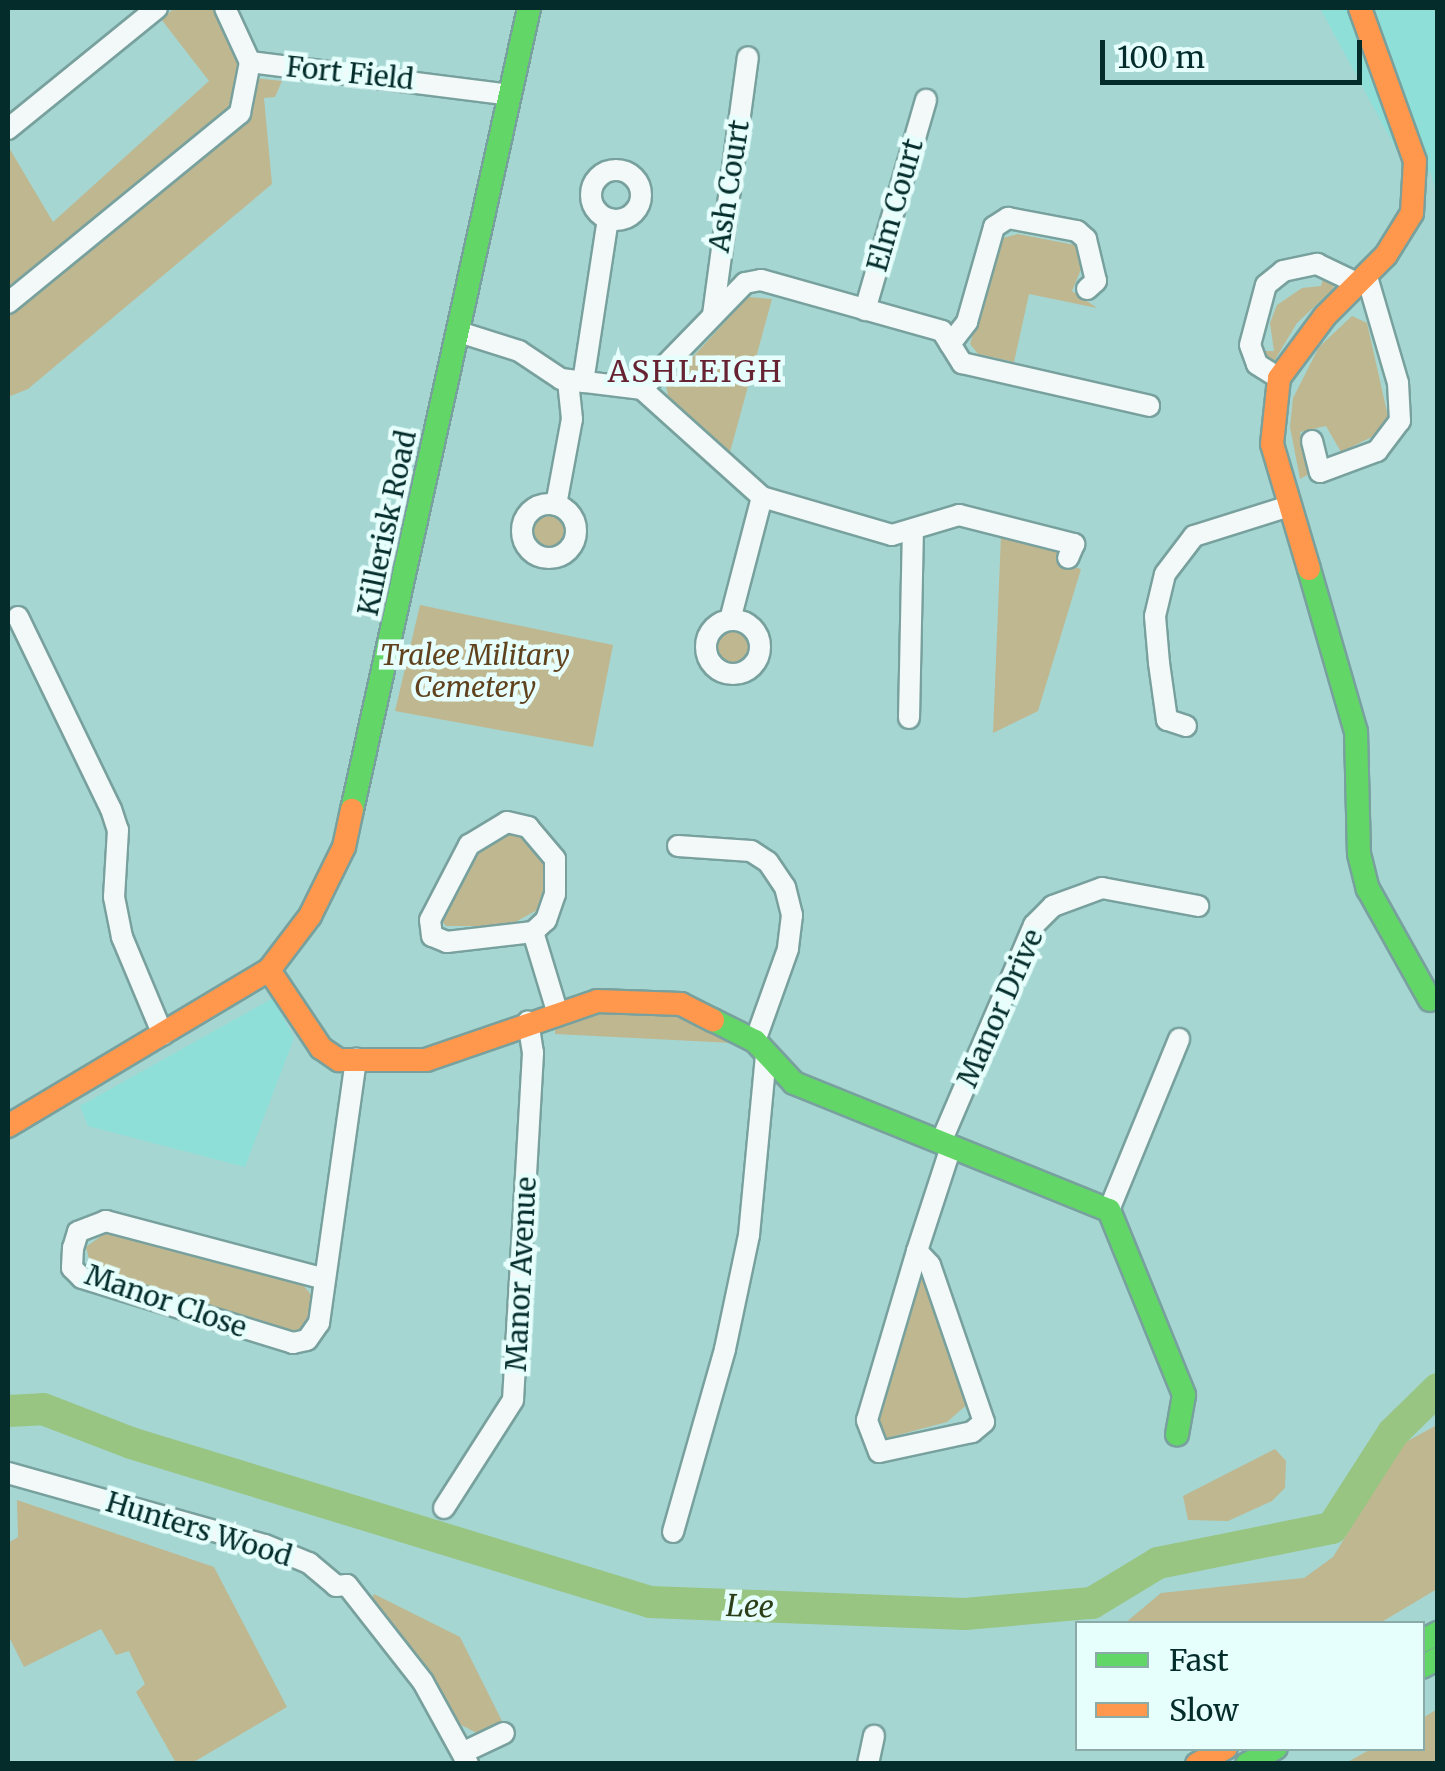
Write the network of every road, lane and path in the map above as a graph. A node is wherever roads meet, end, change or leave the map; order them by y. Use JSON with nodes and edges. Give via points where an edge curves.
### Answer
{"nodes":[{"id":1,"x":157,"y":8,"type":"edge"},
{"id":2,"x":226,"y":8,"type":"edge"},
{"id":3,"x":529,"y":8,"type":"edge"},
{"id":4,"x":1360,"y":8,"type":"edge"},
{"id":5,"x":748,"y":57,"type":"dead end"},
{"id":6,"x":250,"y":62,"type":"junction"},
{"id":7,"x":510,"y":95,"type":"junction"},
{"id":8,"x":926,"y":100,"type":"dead end"},
{"id":9,"x":8,"y":129,"type":"edge"},
{"id":10,"x":608,"y":218,"type":"dead end"},
{"id":11,"x":1363,"y":281,"type":"junction"},
{"id":12,"x":1087,"y":289,"type":"dead end"},
{"id":13,"x":8,"y":302,"type":"edge"},
{"id":14,"x":864,"y":310,"type":"junction"},
{"id":15,"x":713,"y":314,"type":"junction"},
{"id":16,"x":459,"y":332,"type":"junction"},
{"id":17,"x":950,"y":344,"type":"junction"},
{"id":18,"x":1278,"y":378,"type":"junction"},
{"id":19,"x":576,"y":381,"type":"junction"},
{"id":20,"x":642,"y":389,"type":"junction"},
{"id":21,"x":1149,"y":406,"type":"dead end"},
{"id":22,"x":1312,"y":440,"type":"dead end"},
{"id":23,"x":762,"y":497,"type":"junction"},
{"id":24,"x":556,"y":505,"type":"dead end"},
{"id":25,"x":1289,"y":506,"type":"junction"},
{"id":26,"x":913,"y":531,"type":"junction"},
{"id":27,"x":1068,"y":558,"type":"dead end"},
{"id":28,"x":18,"y":616,"type":"dead end"},
{"id":29,"x":730,"y":620,"type":"dead end"},
{"id":30,"x":909,"y":718,"type":"dead end"},
{"id":31,"x":1186,"y":726,"type":"dead end"},
{"id":32,"x":678,"y":846,"type":"dead end"},
{"id":33,"x":1198,"y":906,"type":"dead end"},
{"id":34,"x":533,"y":932,"type":"junction"},
{"id":35,"x":269,"y":970,"type":"junction"},
{"id":36,"x":1430,"y":1000,"type":"dead end"},
{"id":37,"x":557,"y":1011,"type":"junction"},
{"id":38,"x":528,"y":1021,"type":"junction"},
{"id":39,"x":163,"y":1035,"type":"junction"},
{"id":40,"x":1179,"y":1039,"type":"dead end"},
{"id":41,"x":760,"y":1047,"type":"junction"},
{"id":42,"x":356,"y":1059,"type":"junction"},
{"id":43,"x":8,"y":1124,"type":"edge"},
{"id":44,"x":946,"y":1144,"type":"junction"},
{"id":45,"x":1109,"y":1210,"type":"junction"},
{"id":46,"x":917,"y":1251,"type":"junction"},
{"id":47,"x":325,"y":1279,"type":"junction"},
{"id":48,"x":1178,"y":1434,"type":"dead end"},
{"id":49,"x":8,"y":1473,"type":"edge"},
{"id":50,"x":444,"y":1508,"type":"dead end"},
{"id":51,"x":672,"y":1532,"type":"dead end"},
{"id":52,"x":504,"y":1733,"type":"dead end"},
{"id":53,"x":874,"y":1736,"type":"dead end"},
{"id":54,"x":1220,"y":1751,"type":"edge"},
{"id":55,"x":1271,"y":1751,"type":"edge"},
{"id":56,"x":466,"y":1758,"type":"edge"},
{"id":57,"x":868,"y":1764,"type":"edge"},
{"id":58,"x":1196,"y":1764,"type":"edge"},
{"id":59,"x":1247,"y":1764,"type":"edge"}],
"edges":[{"from":1,"to":9,"type":"street"},
{"from":2,"to":6,"type":"street","name":"Fort Field"},
{"from":3,"to":7,"type":"street","name":"Killerisk Road"},
{"from":4,"to":11,"type":"street","via":[[1414,161],[1416,184],[1412,213]]},
{"from":5,"to":15,"type":"street","name":"Ash Court"},
{"from":6,"to":7,"type":"street","name":"Fort Field"},
{"from":6,"to":13,"type":"street","via":[[240,113]]},
{"from":7,"to":16,"type":"street","name":"Killerisk Road"},
{"from":8,"to":14,"type":"street","name":"Elm Court"},
{"from":10,"to":19,"type":"street"},
{"from":11,"to":18,"type":"street"},
{"from":11,"to":18,"type":"street","via":[[1318,264],[1283,271],[1266,285],[1250,323],[1250,345],[1257,364]]},
{"from":11,"to":22,"type":"street","via":[[1398,383],[1400,421],[1378,450],[1320,472]]},
{"from":12,"to":17,"type":"street","via":[[1096,281],[1086,239],[1008,218],[994,227],[967,322]]},
{"from":14,"to":15,"type":"street","via":[[761,280],[745,283]]},
{"from":14,"to":17,"type":"street","via":[[942,330]]},
{"from":15,"to":20,"type":"street"},
{"from":16,"to":19,"type":"street","via":[[519,351]]},
{"from":16,"to":35,"type":"street","name":"Killerisk Road","via":[[344,847],[310,916]]},
{"from":17,"to":21,"type":"street","via":[[962,363]]},
{"from":18,"to":25,"type":"street","via":[[1272,444]]},
{"from":19,"to":20,"type":"street"},
{"from":19,"to":24,"type":"street"},
{"from":20,"to":23,"type":"street"},
{"from":23,"to":26,"type":"street","via":[[892,536]]},
{"from":23,"to":29,"type":"street"},
{"from":25,"to":31,"type":"street","via":[[1194,536],[1165,574],[1155,616],[1159,663],[1167,720]]},
{"from":25,"to":36,"type":"street","via":[[1356,732],[1359,854],[1368,889]]},
{"from":26,"to":27,"type":"street","via":[[936,516],[958,514],[1074,544]]},
{"from":26,"to":30,"type":"street"},
{"from":28,"to":39,"type":"street","via":[[111,808],[118,830],[114,897],[122,936]]},
{"from":32,"to":41,"type":"street","via":[[751,852],[768,862],[785,887],[792,915],[788,950]]},
{"from":33,"to":44,"type":"street","name":"Manor Drive","via":[[1102,888],[1053,906],[1034,925]]},
{"from":34,"to":34,"type":"street","via":[[546,920],[555,894],[555,860],[528,827],[507,822],[468,846],[430,920],[432,936],[447,942]]},
{"from":34,"to":37,"type":"street"},
{"from":35,"to":39,"type":"street","name":"Killerisk Road"},
{"from":35,"to":42,"type":"street","via":[[322,1048],[338,1060]]},
{"from":37,"to":38,"type":"street"},
{"from":37,"to":41,"type":"street","via":[[633,999],[681,1004]]},
{"from":38,"to":42,"type":"street","via":[[426,1060],[389,1065]]},
{"from":38,"to":50,"type":"street","name":"Manor Avenue","via":[[533,1053],[513,1400]]},
{"from":39,"to":43,"type":"street","name":"Killerisk Road"},
{"from":40,"to":45,"type":"street"},
{"from":41,"to":44,"type":"street","via":[[794,1083]]},
{"from":41,"to":51,"type":"street","via":[[748,1235],[725,1349]]},
{"from":42,"to":47,"type":"street","name":"Manor Close"},
{"from":44,"to":45,"type":"street"},
{"from":44,"to":46,"type":"street","name":"Manor Drive"},
{"from":45,"to":48,"type":"street","via":[[1184,1395]]},
{"from":46,"to":46,"type":"street","name":"Manor Drive","via":[[930,1264],[984,1422],[972,1432],[878,1452],[866,1420]]},
{"from":47,"to":47,"type":"street","name":"Manor Close","via":[[319,1322],[307,1340],[293,1344],[82,1278],[72,1268],[73,1248],[78,1232],[106,1221]]},
{"from":49,"to":56,"type":"street","name":"Hunters Wood","via":[[265,1544],[309,1563],[336,1586],[347,1584],[424,1682]]},
{"from":52,"to":56,"type":"street"},
{"from":53,"to":57,"type":"street"},
{"from":54,"to":58,"type":"street"},
{"from":55,"to":59,"type":"street"}]}
